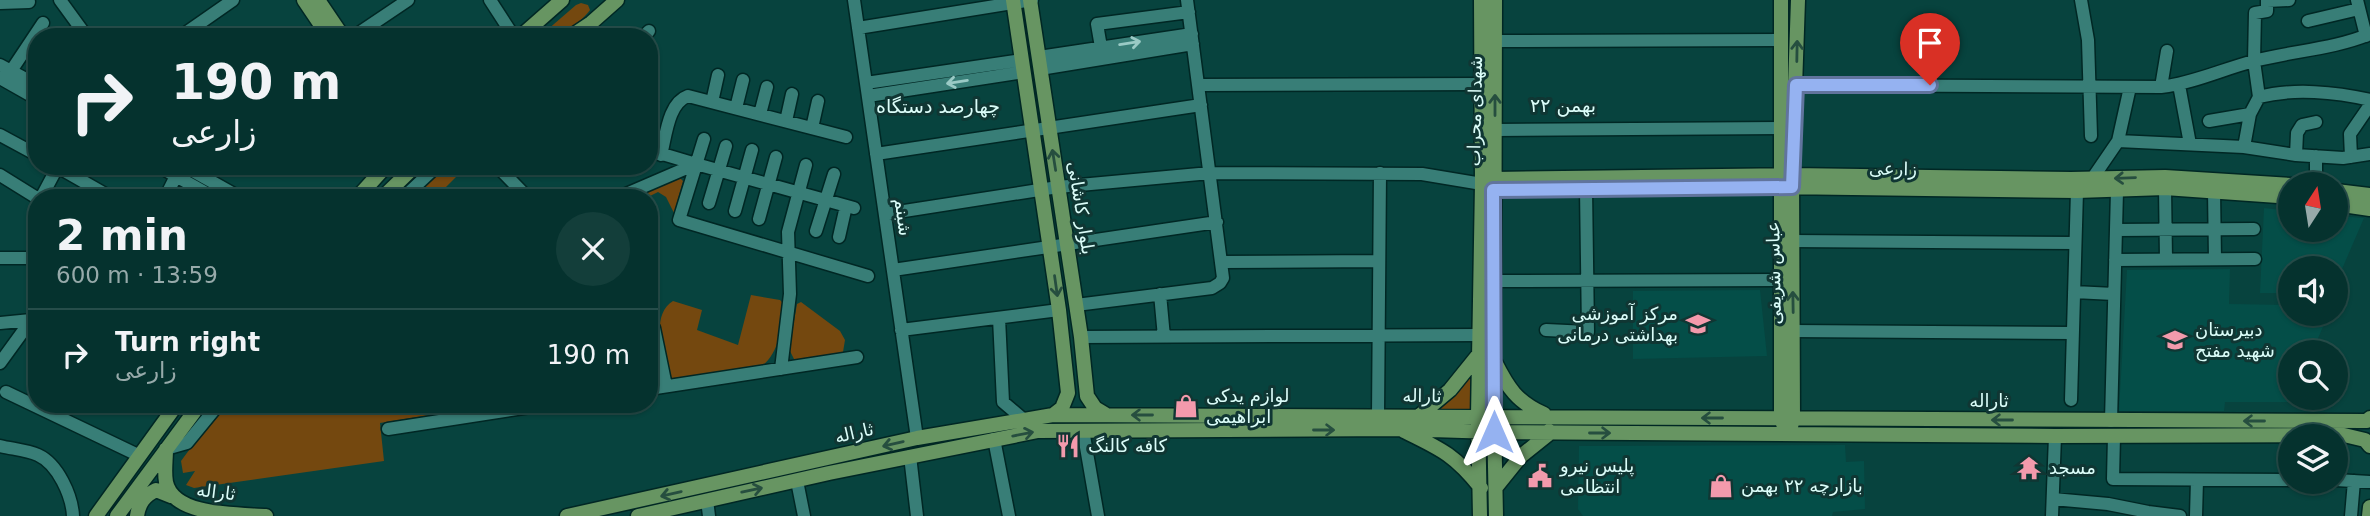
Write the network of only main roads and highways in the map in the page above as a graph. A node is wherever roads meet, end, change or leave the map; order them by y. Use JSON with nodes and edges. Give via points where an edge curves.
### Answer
{"nodes":[{"id":1,"x":304,"y":0,"type":"edge"},
{"id":2,"x":318,"y":0,"type":"edge"},
{"id":3,"x":617,"y":0,"type":"edge"},
{"id":4,"x":1031,"y":0,"type":"edge"},
{"id":5,"x":1481,"y":0,"type":"edge"},
{"id":6,"x":1495,"y":0,"type":"edge"},
{"id":7,"x":1781,"y":0,"type":"edge"},
{"id":8,"x":1798,"y":0,"type":"edge"},
{"id":9,"x":562,"y":1,"type":"edge"},
{"id":10,"x":1013,"y":1,"type":"edge"},
{"id":11,"x":599,"y":7,"type":"edge"},
{"id":12,"x":1781,"y":19,"type":"junction"},
{"id":13,"x":1798,"y":19,"type":"junction"},
{"id":14,"x":323,"y":28,"type":"edge"},
{"id":15,"x":337,"y":28,"type":"edge"},
{"id":16,"x":530,"y":28,"type":"edge"},
{"id":17,"x":579,"y":28,"type":"edge"},
{"id":18,"x":1040,"y":63,"type":"junction"},
{"id":19,"x":1023,"y":66,"type":"junction"},
{"id":20,"x":378,"y":175,"type":"edge"},
{"id":21,"x":406,"y":175,"type":"edge"},
{"id":22,"x":1786,"y":181,"type":"junction"},
{"id":23,"x":1490,"y":184,"type":"junction"},
{"id":24,"x":2278,"y":184,"type":"edge"},
{"id":25,"x":2092,"y":185,"type":"junction"},
{"id":26,"x":365,"y":189,"type":"edge"},
{"id":27,"x":391,"y":189,"type":"edge"},
{"id":28,"x":2348,"y":192,"type":"edge"},
{"id":29,"x":2370,"y":195,"type":"edge"},
{"id":30,"x":2278,"y":196,"type":"edge"},
{"id":31,"x":2348,"y":206,"type":"edge"},
{"id":32,"x":2370,"y":209,"type":"edge"},
{"id":33,"x":1479,"y":354,"type":"junction"},
{"id":34,"x":1494,"y":361,"type":"junction"},
{"id":35,"x":1068,"y":393,"type":"junction"},
{"id":36,"x":1087,"y":396,"type":"junction"},
{"id":37,"x":171,"y":413,"type":"edge"},
{"id":38,"x":193,"y":413,"type":"edge"},
{"id":39,"x":1105,"y":414,"type":"junction"},
{"id":40,"x":1053,"y":415,"type":"junction"},
{"id":41,"x":1419,"y":416,"type":"junction"},
{"id":42,"x":1478,"y":416,"type":"junction"},
{"id":43,"x":1493,"y":416,"type":"junction"},
{"id":44,"x":1550,"y":417,"type":"junction"},
{"id":45,"x":1787,"y":419,"type":"junction"},
{"id":46,"x":2048,"y":421,"type":"junction"},
{"id":47,"x":2093,"y":421,"type":"junction"},
{"id":48,"x":2369,"y":421,"type":"edge"},
{"id":49,"x":1378,"y":423,"type":"junction"},
{"id":50,"x":1400,"y":429,"type":"junction"},
{"id":51,"x":1486,"y":432,"type":"junction"},
{"id":52,"x":1551,"y":432,"type":"junction"},
{"id":53,"x":1787,"y":434,"type":"junction"},
{"id":54,"x":2053,"y":436,"type":"junction"},
{"id":55,"x":2098,"y":436,"type":"junction"},
{"id":56,"x":2368,"y":441,"type":"edge"},
{"id":57,"x":166,"y":449,"type":"junction"},
{"id":58,"x":1497,"y":486,"type":"junction"},
{"id":59,"x":1481,"y":488,"type":"junction"},
{"id":60,"x":171,"y":496,"type":"junction"},
{"id":61,"x":2370,"y":507,"type":"edge"},
{"id":62,"x":630,"y":510,"type":"edge"},
{"id":63,"x":96,"y":516,"type":"edge"},
{"id":64,"x":117,"y":516,"type":"edge"},
{"id":65,"x":137,"y":516,"type":"edge"},
{"id":66,"x":266,"y":516,"type":"edge"},
{"id":67,"x":567,"y":516,"type":"edge"},
{"id":68,"x":638,"y":516,"type":"edge"},
{"id":69,"x":1480,"y":516,"type":"edge"},
{"id":70,"x":1496,"y":516,"type":"edge"},
{"id":71,"x":2369,"y":516,"type":"edge"}],
"edges":[{"from":1,"to":14,"type":"main road"},
{"from":2,"to":15,"type":"main road"},
{"from":3,"to":11,"type":"main road"},
{"from":4,"to":18,"type":"main road","name":"بلوار کاشانی"},
{"from":5,"to":23,"type":"main road","name":"شهدای محراب"},
{"from":23,"to":6,"type":"main road","name":"شهدای محراب","one_way":true,"via":[[1495,130]]},
{"from":7,"to":12,"type":"main road","name":"عباس شریفی"},
{"from":8,"to":13,"type":"main road","name":"عباس شریفی"},
{"from":9,"to":16,"type":"main road"},
{"from":10,"to":19,"type":"main road","name":"بلوار کاشانی"},
{"from":11,"to":17,"type":"main road"},
{"from":12,"to":13,"type":"main road"},
{"from":12,"to":22,"type":"main road","name":"عباس شریفی"},
{"from":22,"to":13,"type":"main road","name":"عباس شریفی","one_way":true},
{"from":18,"to":19,"type":"main road"},
{"from":36,"to":18,"type":"main road","name":"بلوار کاشانی","one_way":true},
{"from":19,"to":35,"type":"main road","name":"بلوار کاشانی","one_way":true},
{"from":20,"to":26,"type":"main road"},
{"from":21,"to":27,"type":"main road"},
{"from":22,"to":23,"type":"main road","name":"زارعی"},
{"from":22,"to":23,"type":"main road","name":"زارعی","via":[[1586,189]]},
{"from":22,"to":25,"type":"main road","name":"زارعی"},
{"from":22,"to":25,"type":"main road","name":"زارعی","via":[[2077,191]]},
{"from":22,"to":45,"type":"main road","name":"عباس شریفی","via":[[1780,280]]},
{"from":45,"to":22,"type":"main road","name":"عباس شریفی","one_way":true,"via":[[1793,331]]},
{"from":23,"to":33,"type":"main road","name":"شهدای محراب"},
{"from":23,"to":34,"type":"main road","name":"شهدای محراب"},
{"from":24,"to":25,"type":"main road","name":"زارعی","one_way":true,"via":[[2165,177]]},
{"from":25,"to":30,"type":"main road","name":"زارعی","via":[[2117,191],[2165,188]]},
{"from":28,"to":29,"type":"main road"},
{"from":31,"to":32,"type":"main road"},
{"from":33,"to":41,"type":"main road","via":[[1448,392]]},
{"from":33,"to":42,"type":"main road","name":"شهدای محراب"},
{"from":34,"to":43,"type":"main road","name":"شهدای محراب"},
{"from":34,"to":44,"type":"main road","via":[[1508,388],[1527,407]]},
{"from":35,"to":36,"type":"main road","via":[[1076,398]]},
{"from":35,"to":40,"type":"main road"},
{"from":36,"to":39,"type":"main road"},
{"from":37,"to":63,"type":"main road"},
{"from":38,"to":57,"type":"main road"},
{"from":39,"to":40,"type":"main road","name":"ثاراله"},
{"from":49,"to":39,"type":"main road","name":"ثاراله","one_way":true},
{"from":40,"to":62,"type":"main road","name":"ثاراله","one_way":true,"via":[[917,439]]},
{"from":41,"to":42,"type":"main road","name":"ثاراله"},
{"from":41,"to":49,"type":"main road","name":"ثاراله"},
{"from":42,"to":43,"type":"main road","name":"ثاراله"},
{"from":42,"to":51,"type":"main road","name":"شهدای محراب"},
{"from":43,"to":44,"type":"main road","name":"ثاراله"},
{"from":43,"to":51,"type":"main road","name":"شهدای محراب"},
{"from":45,"to":44,"type":"main road","name":"ثاراله","one_way":true},
{"from":44,"to":52,"type":"main road","via":[[1545,425]]},
{"from":46,"to":45,"type":"main road","name":"ثاراله","one_way":true},
{"from":45,"to":53,"type":"main road"},
{"from":46,"to":47,"type":"main road","name":"ثاراله"},
{"from":46,"to":54,"type":"main road","via":[[2053,424]]},
{"from":48,"to":47,"type":"main road","name":"ثاراله","one_way":true},
{"from":47,"to":55,"type":"main road","via":[[2088,430]]},
{"from":49,"to":50,"type":"main road","name":"ثاراله"},
{"from":68,"to":49,"type":"main road","name":"ثاراله","one_way":true,"via":[[1038,430]]},
{"from":50,"to":51,"type":"main road","name":"ثاراله"},
{"from":50,"to":59,"type":"main road","via":[[1458,461]]},
{"from":51,"to":52,"type":"main road","name":"ثاراله"},
{"from":51,"to":58,"type":"main road","name":"شهدای محراب"},
{"from":51,"to":59,"type":"main road","name":"شهدای محراب"},
{"from":52,"to":53,"type":"main road","name":"ثاراله","one_way":true},
{"from":52,"to":58,"type":"main road","via":[[1521,456]]},
{"from":53,"to":54,"type":"main road","name":"ثاراله"},
{"from":54,"to":55,"type":"main road","name":"ثاراله"},
{"from":55,"to":56,"type":"main road","name":"ثاراله","via":[[2344,435]]},
{"from":57,"to":60,"type":"main road","name":"ثاراله","via":[[166,483]]},
{"from":57,"to":64,"type":"main road"},
{"from":58,"to":70,"type":"main road","name":"شهدای محراب"},
{"from":59,"to":69,"type":"main road","name":"شهدای محراب"},
{"from":60,"to":65,"type":"main road","via":[[156,490],[148,494]]},
{"from":60,"to":66,"type":"main road","name":"ثاراله","via":[[194,512]]},
{"from":61,"to":71,"type":"main road"},
{"from":62,"to":67,"type":"main road","name":"ثاراله"}]}
